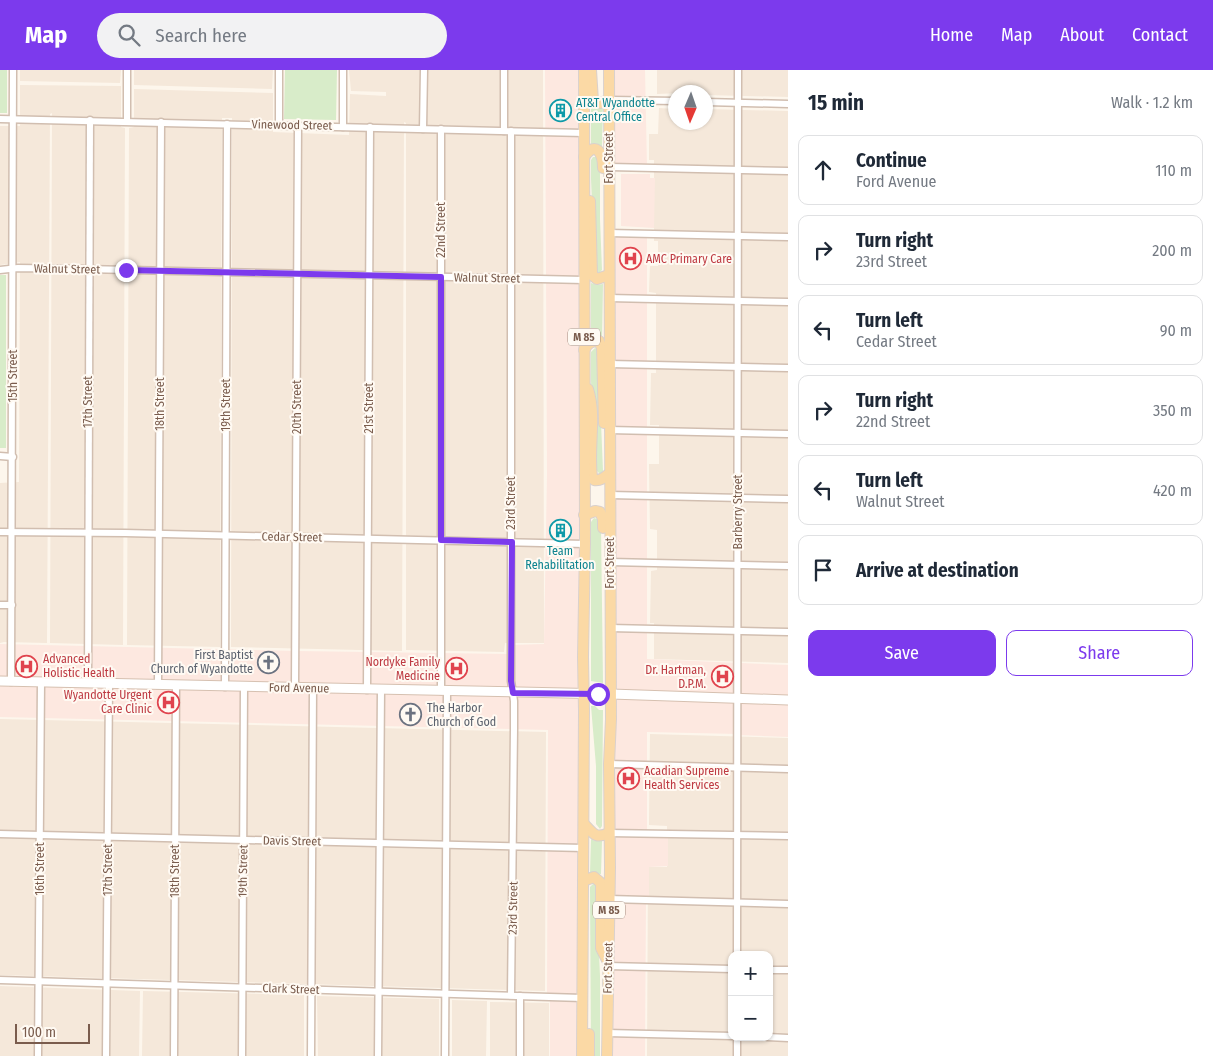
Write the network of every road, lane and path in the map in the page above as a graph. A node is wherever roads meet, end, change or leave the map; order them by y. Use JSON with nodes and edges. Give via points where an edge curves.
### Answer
{"nodes":[{"id":1,"x":14,"y":70,"type":"edge"},
{"id":2,"x":128,"y":70,"type":"edge"},
{"id":3,"x":279,"y":70,"type":"edge"},
{"id":4,"x":343,"y":70,"type":"edge"},
{"id":5,"x":424,"y":70,"type":"edge"},
{"id":6,"x":504,"y":70,"type":"edge"},
{"id":7,"x":584,"y":70,"type":"edge"},
{"id":8,"x":591,"y":70,"type":"edge"},
{"id":9,"x":609,"y":70,"type":"edge"},
{"id":10,"x":738,"y":70,"type":"edge"},
{"id":11,"x":609,"y":100,"type":"junction"},
{"id":12,"x":668,"y":101,"type":"edge"},
{"id":13,"x":713,"y":102,"type":"edge"},
{"id":14,"x":738,"y":103,"type":"junction"},
{"id":15,"x":788,"y":104,"type":"edge"},
{"id":16,"x":0,"y":119,"type":"edge"},
{"id":17,"x":14,"y":119,"type":"junction"},
{"id":18,"x":90,"y":120,"type":"junction"},
{"id":19,"x":127,"y":121,"type":"junction"},
{"id":20,"x":161,"y":122,"type":"junction"},
{"id":21,"x":227,"y":124,"type":"junction"},
{"id":22,"x":279,"y":125,"type":"junction"},
{"id":23,"x":298,"y":126,"type":"junction"},
{"id":24,"x":343,"y":127,"type":"junction"},
{"id":25,"x":370,"y":127,"type":"junction"},
{"id":26,"x":423,"y":129,"type":"junction"},
{"id":27,"x":441,"y":129,"type":"junction"},
{"id":28,"x":504,"y":131,"type":"junction"},
{"id":29,"x":511,"y":131,"type":"junction"},
{"id":30,"x":584,"y":133,"type":"junction"},
{"id":31,"x":584,"y":157,"type":"junction"},
{"id":32,"x":610,"y":167,"type":"junction"},
{"id":33,"x":584,"y":170,"type":"junction"},
{"id":34,"x":738,"y":170,"type":"junction"},
{"id":35,"x":788,"y":171,"type":"edge"},
{"id":36,"x":609,"y":232,"type":"junction"},
{"id":37,"x":738,"y":236,"type":"junction"},
{"id":38,"x":788,"y":237,"type":"edge"},
{"id":39,"x":609,"y":248,"type":"junction"},
{"id":40,"x":13,"y":269,"type":"junction"},
{"id":41,"x":89,"y":269,"type":"junction"},
{"id":42,"x":0,"y":270,"type":"edge"},
{"id":43,"x":160,"y":271,"type":"junction"},
{"id":44,"x":226,"y":272,"type":"junction"},
{"id":45,"x":298,"y":274,"type":"junction"},
{"id":46,"x":609,"y":275,"type":"junction"},
{"id":47,"x":370,"y":276,"type":"junction"},
{"id":48,"x":441,"y":277,"type":"junction"},
{"id":49,"x":511,"y":279,"type":"junction"},
{"id":50,"x":584,"y":280,"type":"junction"},
{"id":51,"x":609,"y":298,"type":"junction"},
{"id":52,"x":738,"y":301,"type":"junction"},
{"id":53,"x":788,"y":302,"type":"edge"},
{"id":54,"x":584,"y":350,"type":"junction"},
{"id":55,"x":610,"y":364,"type":"junction"},
{"id":56,"x":739,"y":367,"type":"junction"},
{"id":57,"x":788,"y":368,"type":"edge"},
{"id":58,"x":584,"y":378,"type":"junction"},
{"id":59,"x":609,"y":430,"type":"junction"},
{"id":60,"x":738,"y":433,"type":"junction"},
{"id":61,"x":788,"y":434,"type":"edge"},
{"id":62,"x":610,"y":451,"type":"junction"},
{"id":63,"x":0,"y":456,"type":"edge"},
{"id":64,"x":12,"y":457,"type":"junction"},
{"id":65,"x":610,"y":473,"type":"junction"},
{"id":66,"x":610,"y":495,"type":"junction"},
{"id":67,"x":738,"y":498,"type":"junction"},
{"id":68,"x":788,"y":499,"type":"edge"},
{"id":69,"x":584,"y":515,"type":"junction"},
{"id":70,"x":0,"y":532,"type":"edge"},
{"id":71,"x":12,"y":532,"type":"junction"},
{"id":72,"x":88,"y":532,"type":"junction"},
{"id":73,"x":159,"y":534,"type":"junction"},
{"id":74,"x":226,"y":535,"type":"junction"},
{"id":75,"x":296,"y":537,"type":"junction"},
{"id":76,"x":368,"y":539,"type":"junction"},
{"id":77,"x":441,"y":540,"type":"junction"},
{"id":78,"x":512,"y":542,"type":"junction"},
{"id":79,"x":585,"y":544,"type":"junction"},
{"id":80,"x":610,"y":562,"type":"junction"},
{"id":81,"x":738,"y":565,"type":"junction"},
{"id":82,"x":788,"y":566,"type":"edge"},
{"id":83,"x":0,"y":605,"type":"edge"},
{"id":84,"x":12,"y":605,"type":"junction"},
{"id":85,"x":610,"y":606,"type":"junction"},
{"id":86,"x":610,"y":628,"type":"junction"},
{"id":87,"x":738,"y":631,"type":"junction"},
{"id":88,"x":788,"y":632,"type":"edge"},
{"id":89,"x":0,"y":681,"type":"edge"},
{"id":90,"x":11,"y":682,"type":"junction"},
{"id":91,"x":41,"y":682,"type":"junction"},
{"id":92,"x":88,"y":683,"type":"junction"},
{"id":93,"x":109,"y":684,"type":"junction"},
{"id":94,"x":158,"y":685,"type":"junction"},
{"id":95,"x":176,"y":685,"type":"junction"},
{"id":96,"x":226,"y":686,"type":"junction"},
{"id":97,"x":244,"y":687,"type":"junction"},
{"id":98,"x":295,"y":688,"type":"junction"},
{"id":99,"x":313,"y":688,"type":"junction"},
{"id":100,"x":367,"y":690,"type":"junction"},
{"id":101,"x":381,"y":690,"type":"junction"},
{"id":102,"x":444,"y":692,"type":"junction"},
{"id":103,"x":513,"y":693,"type":"junction"},
{"id":104,"x":584,"y":694,"type":"junction"},
{"id":105,"x":611,"y":694,"type":"junction"},
{"id":106,"x":738,"y":699,"type":"junction"},
{"id":107,"x":788,"y":700,"type":"edge"},
{"id":108,"x":609,"y":764,"type":"junction"},
{"id":109,"x":738,"y":768,"type":"junction"},
{"id":110,"x":788,"y":769,"type":"edge"},
{"id":111,"x":584,"y":824,"type":"junction"},
{"id":112,"x":609,"y":833,"type":"junction"},
{"id":113,"x":0,"y":834,"type":"edge"},
{"id":114,"x":40,"y":835,"type":"junction"},
{"id":115,"x":737,"y":835,"type":"junction"},
{"id":116,"x":788,"y":836,"type":"edge"},
{"id":117,"x":108,"y":837,"type":"junction"},
{"id":118,"x":175,"y":838,"type":"junction"},
{"id":119,"x":243,"y":840,"type":"junction"},
{"id":120,"x":312,"y":841,"type":"junction"},
{"id":121,"x":379,"y":843,"type":"junction"},
{"id":122,"x":446,"y":844,"type":"junction"},
{"id":123,"x":513,"y":846,"type":"junction"},
{"id":124,"x":584,"y":848,"type":"junction"},
{"id":125,"x":584,"y":881,"type":"junction"},
{"id":126,"x":609,"y":899,"type":"junction"},
{"id":127,"x":738,"y":902,"type":"junction"},
{"id":128,"x":788,"y":904,"type":"edge"},
{"id":129,"x":737,"y":951,"type":"edge"},
{"id":130,"x":608,"y":964,"type":"junction"},
{"id":131,"x":728,"y":969,"type":"edge"},
{"id":132,"x":773,"y":970,"type":"edge"},
{"id":133,"x":788,"y":970,"type":"edge"},
{"id":134,"x":0,"y":980,"type":"edge"},
{"id":135,"x":39,"y":981,"type":"junction"},
{"id":136,"x":107,"y":983,"type":"junction"},
{"id":137,"x":174,"y":986,"type":"junction"},
{"id":138,"x":242,"y":988,"type":"junction"},
{"id":139,"x":311,"y":990,"type":"junction"},
{"id":140,"x":378,"y":992,"type":"junction"},
{"id":141,"x":446,"y":994,"type":"junction"},
{"id":142,"x":511,"y":995,"type":"junction"},
{"id":143,"x":520,"y":996,"type":"junction"},
{"id":144,"x":583,"y":1000,"type":"junction"},
{"id":145,"x":607,"y":1033,"type":"junction"},
{"id":146,"x":728,"y":1036,"type":"edge"},
{"id":147,"x":773,"y":1037,"type":"edge"},
{"id":148,"x":788,"y":1038,"type":"edge"},
{"id":149,"x":737,"y":1041,"type":"edge"},
{"id":150,"x":38,"y":1056,"type":"edge"},
{"id":151,"x":106,"y":1056,"type":"edge"},
{"id":152,"x":174,"y":1056,"type":"edge"},
{"id":153,"x":242,"y":1056,"type":"edge"},
{"id":154,"x":311,"y":1056,"type":"edge"},
{"id":155,"x":378,"y":1056,"type":"edge"},
{"id":156,"x":445,"y":1056,"type":"edge"},
{"id":157,"x":520,"y":1056,"type":"edge"},
{"id":158,"x":582,"y":1056,"type":"edge"},
{"id":159,"x":589,"y":1056,"type":"edge"},
{"id":160,"x":606,"y":1056,"type":"edge"},
{"id":161,"x":737,"y":1056,"type":"edge"}],
"edges":[{"from":1,"to":17,"type":"street","name":"15th Street"},
{"from":2,"to":19,"type":"street"},
{"from":3,"to":22,"type":"street"},
{"from":4,"to":24,"type":"street"},
{"from":5,"to":26,"type":"street"},
{"from":6,"to":28,"type":"street"},
{"from":7,"to":30,"type":"main road","name":"Fort Street","number":"M 85"},
{"from":8,"to":11,"type":"main road","via":[[593,101]]},
{"from":9,"to":11,"type":"main road","name":"Fort Street","number":"M 85"},
{"from":10,"to":14,"type":"street","name":"Barberry Street"},
{"from":11,"to":12,"type":"street"},
{"from":11,"to":32,"type":"main road","name":"Fort Street","number":"M 85"},
{"from":13,"to":14,"type":"street"},
{"from":14,"to":15,"type":"street"},
{"from":14,"to":34,"type":"street","name":"Barberry Street"},
{"from":16,"to":17,"type":"street","name":"Vinewood Street"},
{"from":17,"to":18,"type":"street","name":"Vinewood Street"},
{"from":17,"to":40,"type":"street","name":"15th Street"},
{"from":18,"to":19,"type":"street","name":"Vinewood Street"},
{"from":18,"to":41,"type":"street","name":"17th Street"},
{"from":19,"to":20,"type":"street","name":"Vinewood Street"},
{"from":20,"to":21,"type":"street","name":"Vinewood Street"},
{"from":20,"to":43,"type":"street","name":"18th Street"},
{"from":21,"to":22,"type":"street","name":"Vinewood Street"},
{"from":21,"to":44,"type":"street","name":"19th Street"},
{"from":22,"to":23,"type":"street","name":"Vinewood Street"},
{"from":23,"to":24,"type":"street","name":"Vinewood Street"},
{"from":23,"to":45,"type":"street","name":"20th Street"},
{"from":24,"to":25,"type":"street","name":"Vinewood Street"},
{"from":25,"to":26,"type":"street","name":"Vinewood Street"},
{"from":25,"to":47,"type":"street","name":"21st Street"},
{"from":26,"to":27,"type":"street","name":"Vinewood Street"},
{"from":27,"to":28,"type":"street","name":"Vinewood Street"},
{"from":27,"to":48,"type":"street","name":"22nd Street"},
{"from":28,"to":29,"type":"street","name":"Vinewood Street"},
{"from":29,"to":30,"type":"street","name":"Vinewood Street"},
{"from":29,"to":49,"type":"street","name":"23rd Street"},
{"from":30,"to":31,"type":"main road","name":"Fort Street","number":"M 85"},
{"from":31,"to":33,"type":"main road","name":"Fort Street","number":"M 85"},
{"from":31,"to":39,"type":"main road","via":[[594,150],[602,155],[603,218]]},
{"from":32,"to":34,"type":"street"},
{"from":32,"to":36,"type":"main road","name":"Fort Street","number":"M 85"},
{"from":33,"to":46,"type":"main road","via":[[591,203],[592,275],[597,279]]},
{"from":33,"to":50,"type":"main road","name":"Fort Street","number":"M 85"},
{"from":34,"to":35,"type":"street"},
{"from":34,"to":37,"type":"street","name":"Barberry Street"},
{"from":36,"to":37,"type":"street"},
{"from":36,"to":39,"type":"main road","name":"Fort Street","number":"M 85"},
{"from":37,"to":38,"type":"street"},
{"from":37,"to":52,"type":"street","name":"Barberry Street"},
{"from":39,"to":46,"type":"main road","name":"Fort Street","number":"M 85"},
{"from":40,"to":41,"type":"street","name":"Walnut Street"},
{"from":40,"to":42,"type":"street","name":"Walnut Street"},
{"from":40,"to":64,"type":"street","name":"15th Street"},
{"from":41,"to":43,"type":"street","name":"Walnut Street"},
{"from":41,"to":72,"type":"street","name":"17th Street"},
{"from":43,"to":44,"type":"street","name":"Walnut Street"},
{"from":43,"to":73,"type":"street","name":"18th Street"},
{"from":44,"to":45,"type":"street","name":"Walnut Street"},
{"from":44,"to":74,"type":"street","name":"19th Street"},
{"from":45,"to":47,"type":"street","name":"Walnut Street"},
{"from":45,"to":75,"type":"street","name":"20th Street"},
{"from":46,"to":51,"type":"main road","name":"Fort Street","number":"M 85"},
{"from":47,"to":48,"type":"street","name":"Walnut Street"},
{"from":47,"to":76,"type":"street","name":"21st Street"},
{"from":48,"to":49,"type":"street","name":"Walnut Street"},
{"from":48,"to":77,"type":"street","name":"22nd Street"},
{"from":49,"to":50,"type":"street","name":"Walnut Street"},
{"from":49,"to":78,"type":"street","name":"23rd Street"},
{"from":50,"to":54,"type":"main road","name":"Fort Street","number":"M 85"},
{"from":51,"to":52,"type":"street"},
{"from":51,"to":55,"type":"main road","name":"Fort Street","number":"M 85"},
{"from":52,"to":53,"type":"street"},
{"from":52,"to":56,"type":"street","name":"Barberry Street"},
{"from":54,"to":58,"type":"main road","name":"Fort Street","number":"M 85"},
{"from":54,"to":62,"type":"main road","via":[[591,342],[599,342],[602,348],[604,429]]},
{"from":55,"to":56,"type":"street"},
{"from":55,"to":59,"type":"main road","name":"Fort Street","number":"M 85"},
{"from":56,"to":57,"type":"street"},
{"from":56,"to":60,"type":"street","name":"Barberry Street"},
{"from":58,"to":65,"type":"main road","via":[[591,397],[592,477],[598,481]]},
{"from":58,"to":69,"type":"main road","name":"Fort Street","number":"M 85"},
{"from":59,"to":60,"type":"street"},
{"from":59,"to":62,"type":"main road","name":"Fort Street","number":"M 85"},
{"from":60,"to":61,"type":"street"},
{"from":60,"to":67,"type":"street","name":"Barberry Street"},
{"from":62,"to":65,"type":"main road","name":"Fort Street","number":"M 85"},
{"from":63,"to":64,"type":"street"},
{"from":64,"to":71,"type":"street","name":"15th Street"},
{"from":65,"to":66,"type":"main road","name":"Fort Street","number":"M 85"},
{"from":66,"to":67,"type":"street"},
{"from":66,"to":80,"type":"main road","name":"Fort Street","number":"M 85"},
{"from":67,"to":68,"type":"street"},
{"from":67,"to":81,"type":"street","name":"Barberry Street"},
{"from":69,"to":79,"type":"main road","name":"Fort Street","number":"M 85"},
{"from":69,"to":85,"type":"main road","via":[[597,511],[602,515],[604,580]]},
{"from":70,"to":71,"type":"street","name":"Cedar Street"},
{"from":71,"to":72,"type":"street","name":"Cedar Street"},
{"from":71,"to":84,"type":"street","name":"15th Street"},
{"from":72,"to":73,"type":"street","name":"Cedar Street"},
{"from":72,"to":92,"type":"street","name":"17th Street"},
{"from":73,"to":74,"type":"street","name":"Cedar Street"},
{"from":73,"to":94,"type":"street","name":"18th Street"},
{"from":74,"to":75,"type":"street","name":"Cedar Street"},
{"from":74,"to":96,"type":"street","name":"19th Street"},
{"from":75,"to":76,"type":"street","name":"Cedar Street"},
{"from":75,"to":98,"type":"street","name":"20th Street"},
{"from":76,"to":77,"type":"street","name":"Cedar Street"},
{"from":76,"to":100,"type":"street","name":"21st Street"},
{"from":77,"to":78,"type":"street","name":"Cedar Street"},
{"from":77,"to":102,"type":"street","name":"22nd Street"},
{"from":78,"to":79,"type":"street","name":"Cedar Street"},
{"from":78,"to":103,"type":"street","name":"23rd Street"},
{"from":79,"to":104,"type":"main road","name":"Fort Street","number":"M 85","via":[[582,610]]},
{"from":80,"to":81,"type":"street"},
{"from":80,"to":85,"type":"main road","name":"Fort Street","number":"M 85"},
{"from":81,"to":82,"type":"street"},
{"from":81,"to":87,"type":"street","name":"Barberry Street"},
{"from":83,"to":84,"type":"street"},
{"from":84,"to":90,"type":"street","name":"15th Street"},
{"from":85,"to":86,"type":"main road","name":"Fort Street","number":"M 85"},
{"from":86,"to":87,"type":"street"},
{"from":86,"to":105,"type":"main road","name":"Fort Street","number":"M 85"},
{"from":87,"to":88,"type":"street"},
{"from":87,"to":106,"type":"street","name":"Barberry Street"},
{"from":89,"to":90,"type":"main road","name":"Ford Avenue"},
{"from":90,"to":91,"type":"main road","name":"Ford Avenue"},
{"from":91,"to":92,"type":"main road","name":"Ford Avenue"},
{"from":91,"to":114,"type":"street","name":"16th Street"},
{"from":92,"to":93,"type":"main road","name":"Ford Avenue"},
{"from":93,"to":94,"type":"main road","name":"Ford Avenue"},
{"from":93,"to":117,"type":"street","name":"17th Street"},
{"from":94,"to":95,"type":"main road","name":"Ford Avenue"},
{"from":95,"to":96,"type":"main road","name":"Ford Avenue"},
{"from":95,"to":118,"type":"street","name":"18th Street"},
{"from":96,"to":97,"type":"main road","name":"Ford Avenue"},
{"from":97,"to":98,"type":"main road","name":"Ford Avenue"},
{"from":97,"to":119,"type":"street","name":"19th Street"},
{"from":98,"to":99,"type":"main road","name":"Ford Avenue"},
{"from":99,"to":100,"type":"main road","name":"Ford Avenue"},
{"from":99,"to":120,"type":"street"},
{"from":100,"to":101,"type":"main road","name":"Ford Avenue"},
{"from":101,"to":102,"type":"main road","name":"Ford Avenue"},
{"from":101,"to":121,"type":"street"},
{"from":102,"to":103,"type":"main road","name":"Ford Avenue"},
{"from":102,"to":122,"type":"street","name":"22nd Street"},
{"from":103,"to":104,"type":"main road","name":"Ford Avenue"},
{"from":103,"to":123,"type":"street","name":"23rd Street"},
{"from":104,"to":105,"type":"main road","name":"Ford Avenue"},
{"from":104,"to":111,"type":"main road","name":"Fort Street","number":"M 85"},
{"from":105,"to":106,"type":"main road","name":"Ford Avenue"},
{"from":105,"to":108,"type":"main road","name":"Fort Street","number":"M 85"},
{"from":106,"to":107,"type":"main road","name":"Ford Avenue"},
{"from":106,"to":109,"type":"street","name":"Barberry Street"},
{"from":108,"to":109,"type":"street"},
{"from":108,"to":112,"type":"main road","name":"Fort Street","number":"M 85"},
{"from":109,"to":110,"type":"street"},
{"from":109,"to":115,"type":"street","name":"Barberry Street"},
{"from":111,"to":112,"type":"main road","via":[[597,836]]},
{"from":111,"to":124,"type":"main road","name":"Fort Street","number":"M 85"},
{"from":112,"to":115,"type":"street"},
{"from":112,"to":126,"type":"main road","name":"Fort Street","number":"M 85"},
{"from":113,"to":114,"type":"street","name":"Davis Street"},
{"from":114,"to":117,"type":"street","name":"Davis Street"},
{"from":114,"to":135,"type":"street","name":"16th Street"},
{"from":115,"to":116,"type":"street"},
{"from":115,"to":127,"type":"street","name":"Barberry Street"},
{"from":117,"to":118,"type":"street","name":"Davis Street"},
{"from":117,"to":136,"type":"street","name":"17th Street"},
{"from":118,"to":119,"type":"street","name":"Davis Street"},
{"from":118,"to":137,"type":"street","name":"18th Street"},
{"from":119,"to":120,"type":"street","name":"Davis Street"},
{"from":119,"to":138,"type":"street","name":"19th Street"},
{"from":120,"to":121,"type":"street","name":"Davis Street"},
{"from":120,"to":139,"type":"street"},
{"from":121,"to":122,"type":"street","name":"Davis Street"},
{"from":121,"to":140,"type":"street"},
{"from":122,"to":123,"type":"street","name":"Davis Street"},
{"from":122,"to":141,"type":"street","name":"22nd Street"},
{"from":123,"to":124,"type":"street","name":"Davis Street"},
{"from":123,"to":142,"type":"street","name":"23rd Street"},
{"from":124,"to":125,"type":"main road","name":"Fort Street","number":"M 85"},
{"from":125,"to":130,"type":"main road","via":[[594,877],[601,883],[601,948]]},
{"from":125,"to":144,"type":"main road","name":"Fort Street","number":"M 85"},
{"from":126,"to":127,"type":"street"},
{"from":126,"to":130,"type":"main road","name":"Fort Street","number":"M 85"},
{"from":127,"to":128,"type":"street"},
{"from":127,"to":129,"type":"street","name":"Barberry Street"},
{"from":130,"to":131,"type":"street"},
{"from":130,"to":145,"type":"main road","name":"Fort Street","number":"M 85"},
{"from":132,"to":133,"type":"street"},
{"from":134,"to":135,"type":"street","name":"Clark Street"},
{"from":135,"to":136,"type":"street","name":"Clark Street"},
{"from":135,"to":150,"type":"street","name":"16th Street"},
{"from":136,"to":137,"type":"street","name":"Clark Street"},
{"from":136,"to":151,"type":"street","name":"17th Street"},
{"from":137,"to":138,"type":"street","name":"Clark Street"},
{"from":137,"to":152,"type":"street","name":"18th Street"},
{"from":138,"to":139,"type":"street","name":"Clark Street"},
{"from":138,"to":153,"type":"street","name":"19th Street"},
{"from":139,"to":140,"type":"street","name":"Clark Street"},
{"from":139,"to":154,"type":"street"},
{"from":140,"to":141,"type":"street","name":"Clark Street"},
{"from":140,"to":155,"type":"street"},
{"from":141,"to":142,"type":"street","name":"Clark Street"},
{"from":141,"to":156,"type":"street","name":"22nd Street"},
{"from":142,"to":143,"type":"street","name":"Clark Street"},
{"from":143,"to":144,"type":"street","name":"Clark Street"},
{"from":143,"to":157,"type":"street"},
{"from":144,"to":158,"type":"main road","name":"Fort Street","number":"M 85"},
{"from":144,"to":159,"type":"main road","via":[[589,1014]]},
{"from":145,"to":146,"type":"street"},
{"from":145,"to":160,"type":"main road","name":"Fort Street","number":"M 85"},
{"from":147,"to":148,"type":"street"},
{"from":149,"to":161,"type":"street"}]}
